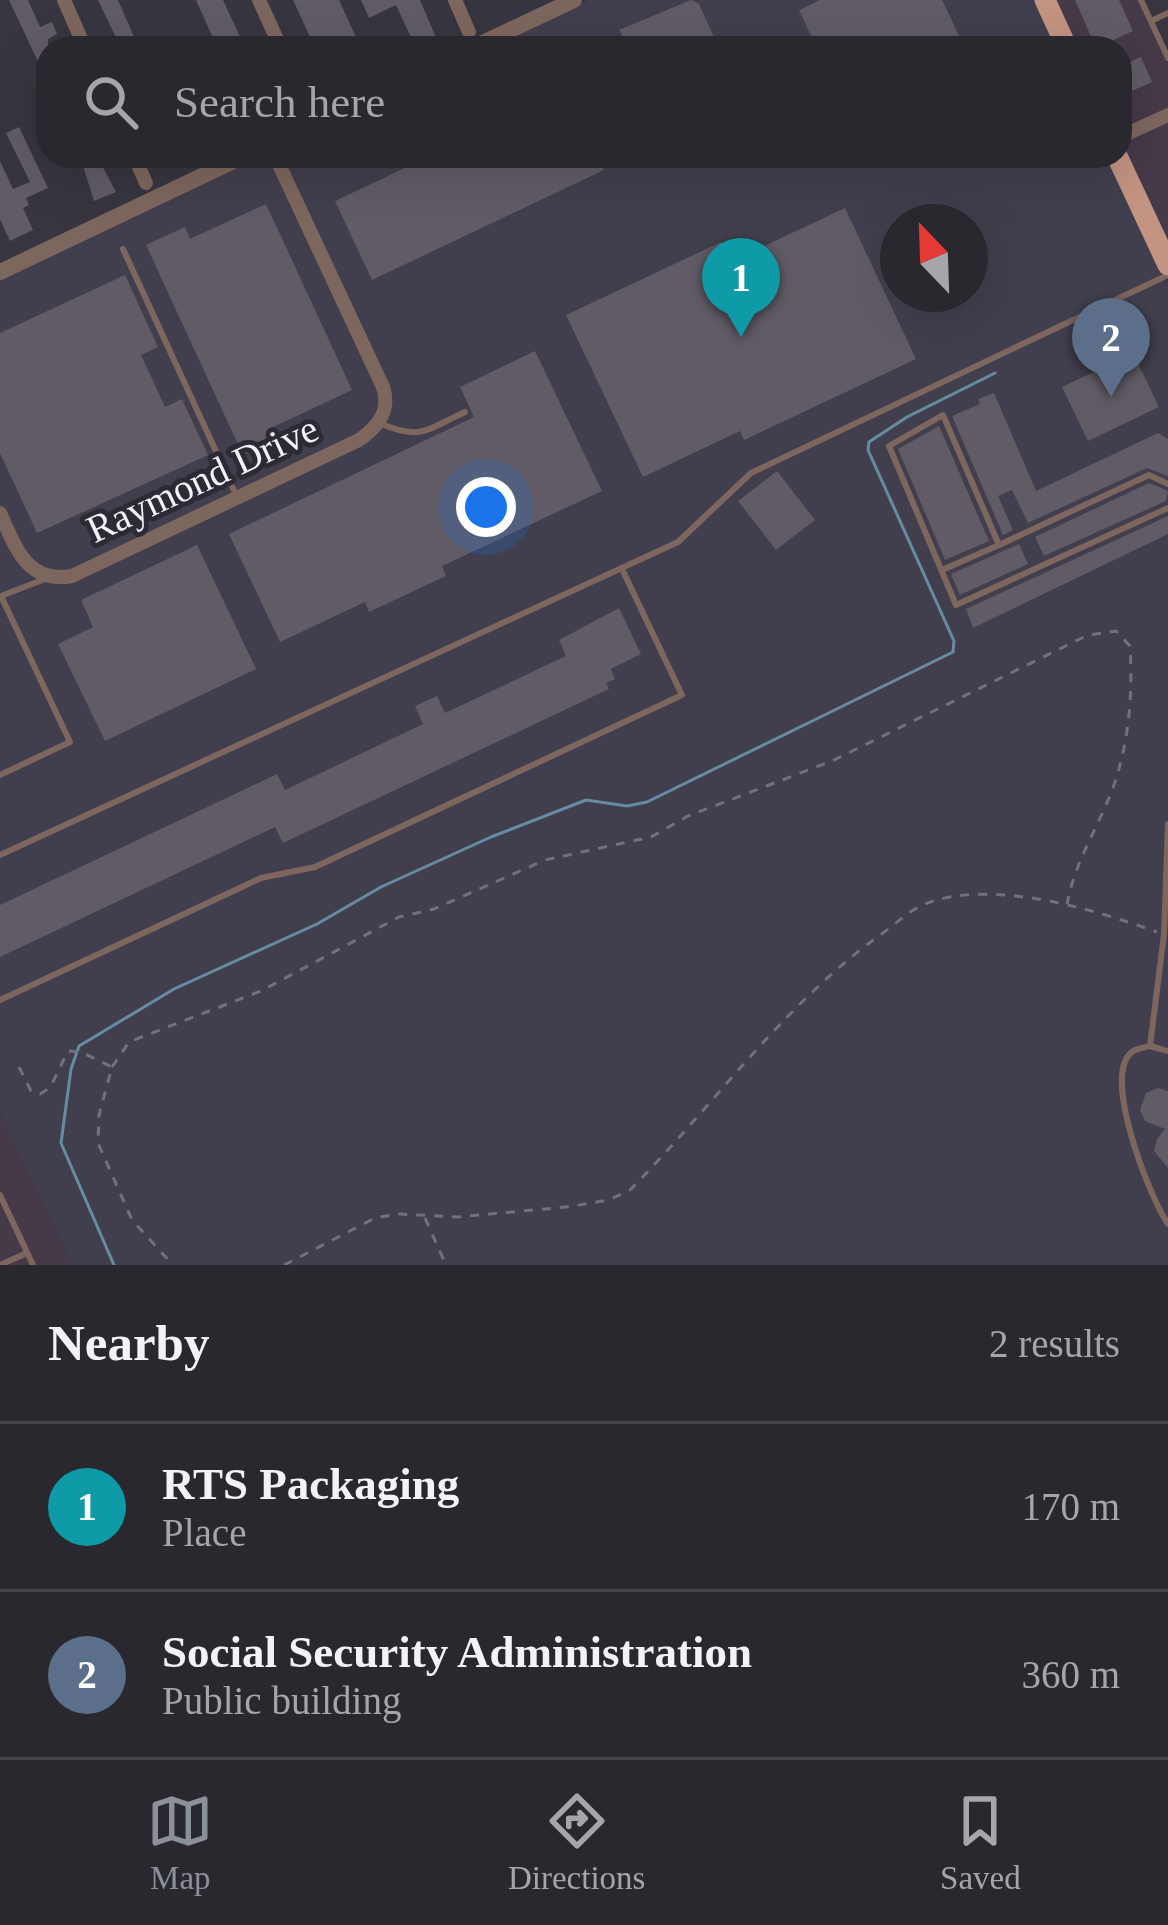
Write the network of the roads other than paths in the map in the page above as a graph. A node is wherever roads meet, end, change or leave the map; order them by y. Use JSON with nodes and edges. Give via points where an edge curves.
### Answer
{"nodes":[{"id":1,"x":64,"y":0,"type":"edge"},
{"id":2,"x":259,"y":0,"type":"edge"},
{"id":3,"x":455,"y":0,"type":"edge"},
{"id":4,"x":574,"y":0,"type":"edge"},
{"id":5,"x":1045,"y":0,"type":"edge"},
{"id":6,"x":1141,"y":0,"type":"edge"},
{"id":7,"x":1168,"y":13,"type":"edge"},
{"id":8,"x":1150,"y":21,"type":"junction"},
{"id":9,"x":80,"y":36,"type":"edge"},
{"id":10,"x":275,"y":36,"type":"edge"},
{"id":11,"x":469,"y":36,"type":"edge"},
{"id":12,"x":481,"y":36,"type":"edge"},
{"id":13,"x":1062,"y":36,"type":"edge"},
{"id":14,"x":1168,"y":58,"type":"edge"},
{"id":15,"x":1168,"y":116,"type":"edge"},
{"id":16,"x":1132,"y":132,"type":"edge"},
{"id":17,"x":139,"y":168,"type":"edge"},
{"id":18,"x":219,"y":168,"type":"edge"},
{"id":19,"x":281,"y":168,"type":"edge"},
{"id":20,"x":1123,"y":168,"type":"edge"},
{"id":21,"x":146,"y":183,"type":"dead end"},
{"id":22,"x":123,"y":249,"type":"dead end"},
{"id":23,"x":1168,"y":265,"type":"edge"},
{"id":24,"x":0,"y":272,"type":"edge"},
{"id":25,"x":1168,"y":275,"type":"edge"},
{"id":26,"x":465,"y":412,"type":"dead end"},
{"id":27,"x":381,"y":419,"type":"junction"},
{"id":28,"x":1168,"y":484,"type":"edge"},
{"id":29,"x":238,"y":498,"type":"junction"},
{"id":30,"x":1168,"y":508,"type":"edge"},
{"id":31,"x":0,"y":513,"type":"edge"},
{"id":32,"x":998,"y":544,"type":"junction"},
{"id":33,"x":622,"y":568,"type":"junction"},
{"id":34,"x":942,"y":570,"type":"junction"},
{"id":35,"x":43,"y":576,"type":"junction"},
{"id":36,"x":1,"y":595,"type":"edge"},
{"id":37,"x":0,"y":775,"type":"edge"},
{"id":38,"x":1168,"y":824,"type":"edge"},
{"id":39,"x":0,"y":855,"type":"edge"},
{"id":40,"x":0,"y":1000,"type":"edge"},
{"id":41,"x":1150,"y":1046,"type":"junction"},
{"id":42,"x":1168,"y":1051,"type":"edge"},
{"id":43,"x":0,"y":1195,"type":"edge"},
{"id":44,"x":1168,"y":1224,"type":"edge"},
{"id":45,"x":27,"y":1253,"type":"junction"},
{"id":46,"x":0,"y":1265,"type":"edge"},
{"id":47,"x":33,"y":1265,"type":"edge"}],
"edges":[{"from":1,"to":9,"type":"street"},
{"from":2,"to":10,"type":"street"},
{"from":3,"to":11,"type":"street"},
{"from":4,"to":12,"type":"street"},
{"from":5,"to":13,"type":"main road"},
{"from":6,"to":8,"type":"lane"},
{"from":7,"to":8,"type":"lane"},
{"from":8,"to":14,"type":"lane"},
{"from":15,"to":16,"type":"street"},
{"from":17,"to":21,"type":"street"},
{"from":18,"to":24,"type":"street"},
{"from":19,"to":27,"type":"street","via":[[382,387]]},
{"from":20,"to":23,"type":"main road"},
{"from":22,"to":29,"type":"lane"},
{"from":25,"to":33,"type":"lane","via":[[751,473],[678,542]]},
{"from":26,"to":27,"type":"lane","via":[[406,435]]},
{"from":27,"to":29,"type":"street","name":"Raymond Drive","via":[[359,440]]},
{"from":28,"to":32,"type":"lane","via":[[1149,476]]},
{"from":29,"to":35,"type":"street","name":"Raymond Drive","via":[[72,576]]},
{"from":30,"to":34,"type":"lane","via":[[956,605]]},
{"from":31,"to":35,"type":"street","via":[[21,557]]},
{"from":32,"to":34,"type":"lane"},
{"from":32,"to":34,"type":"lane","via":[[944,415],[889,446]]},
{"from":33,"to":39,"type":"lane"},
{"from":33,"to":40,"type":"lane","via":[[682,694],[315,867],[261,878]]},
{"from":35,"to":36,"type":"lane"},
{"from":36,"to":37,"type":"lane","via":[[70,742]]},
{"from":38,"to":41,"type":"lane"},
{"from":41,"to":42,"type":"lane"},
{"from":41,"to":44,"type":"lane","via":[[1131,1052],[1120,1084]]},
{"from":43,"to":45,"type":"lane"},
{"from":45,"to":46,"type":"lane"},
{"from":45,"to":47,"type":"lane"}]}
